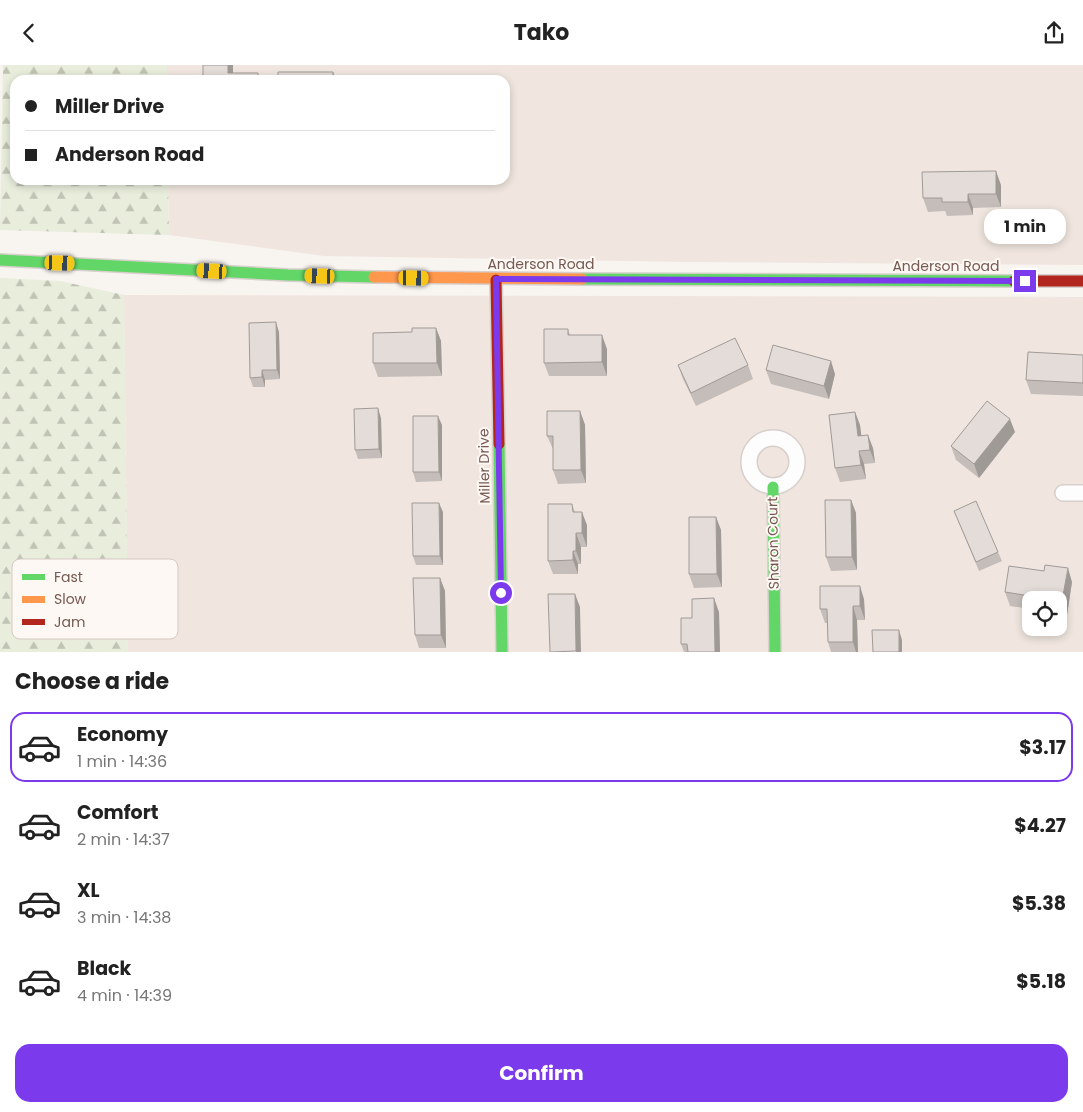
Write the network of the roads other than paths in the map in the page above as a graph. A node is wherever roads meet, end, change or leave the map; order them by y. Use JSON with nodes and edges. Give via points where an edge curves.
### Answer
{"nodes":[{"id":1,"x":0,"y":260,"type":"edge"},
{"id":2,"x":496,"y":279,"type":"junction"},
{"id":3,"x":1083,"y":281,"type":"edge"},
{"id":4,"x":773,"y":487,"type":"junction"},
{"id":5,"x":1063,"y":493,"type":"dead end"},
{"id":6,"x":1083,"y":493,"type":"edge"},
{"id":7,"x":502,"y":652,"type":"edge"},
{"id":8,"x":775,"y":652,"type":"edge"}],
"edges":[{"from":1,"to":2,"type":"street","name":"Anderson Road","via":[[288,275]]},
{"from":2,"to":3,"type":"street","name":"Anderson Road"},
{"from":2,"to":7,"type":"street","name":"Miller Drive"},
{"from":4,"to":4,"type":"street","name":"Sharon Court","via":[[756,481],[748,465],[752,448],[767,438],[787,442],[797,459],[791,479]]},
{"from":4,"to":8,"type":"street","name":"Sharon Court"},
{"from":5,"to":6,"type":"street"}]}
